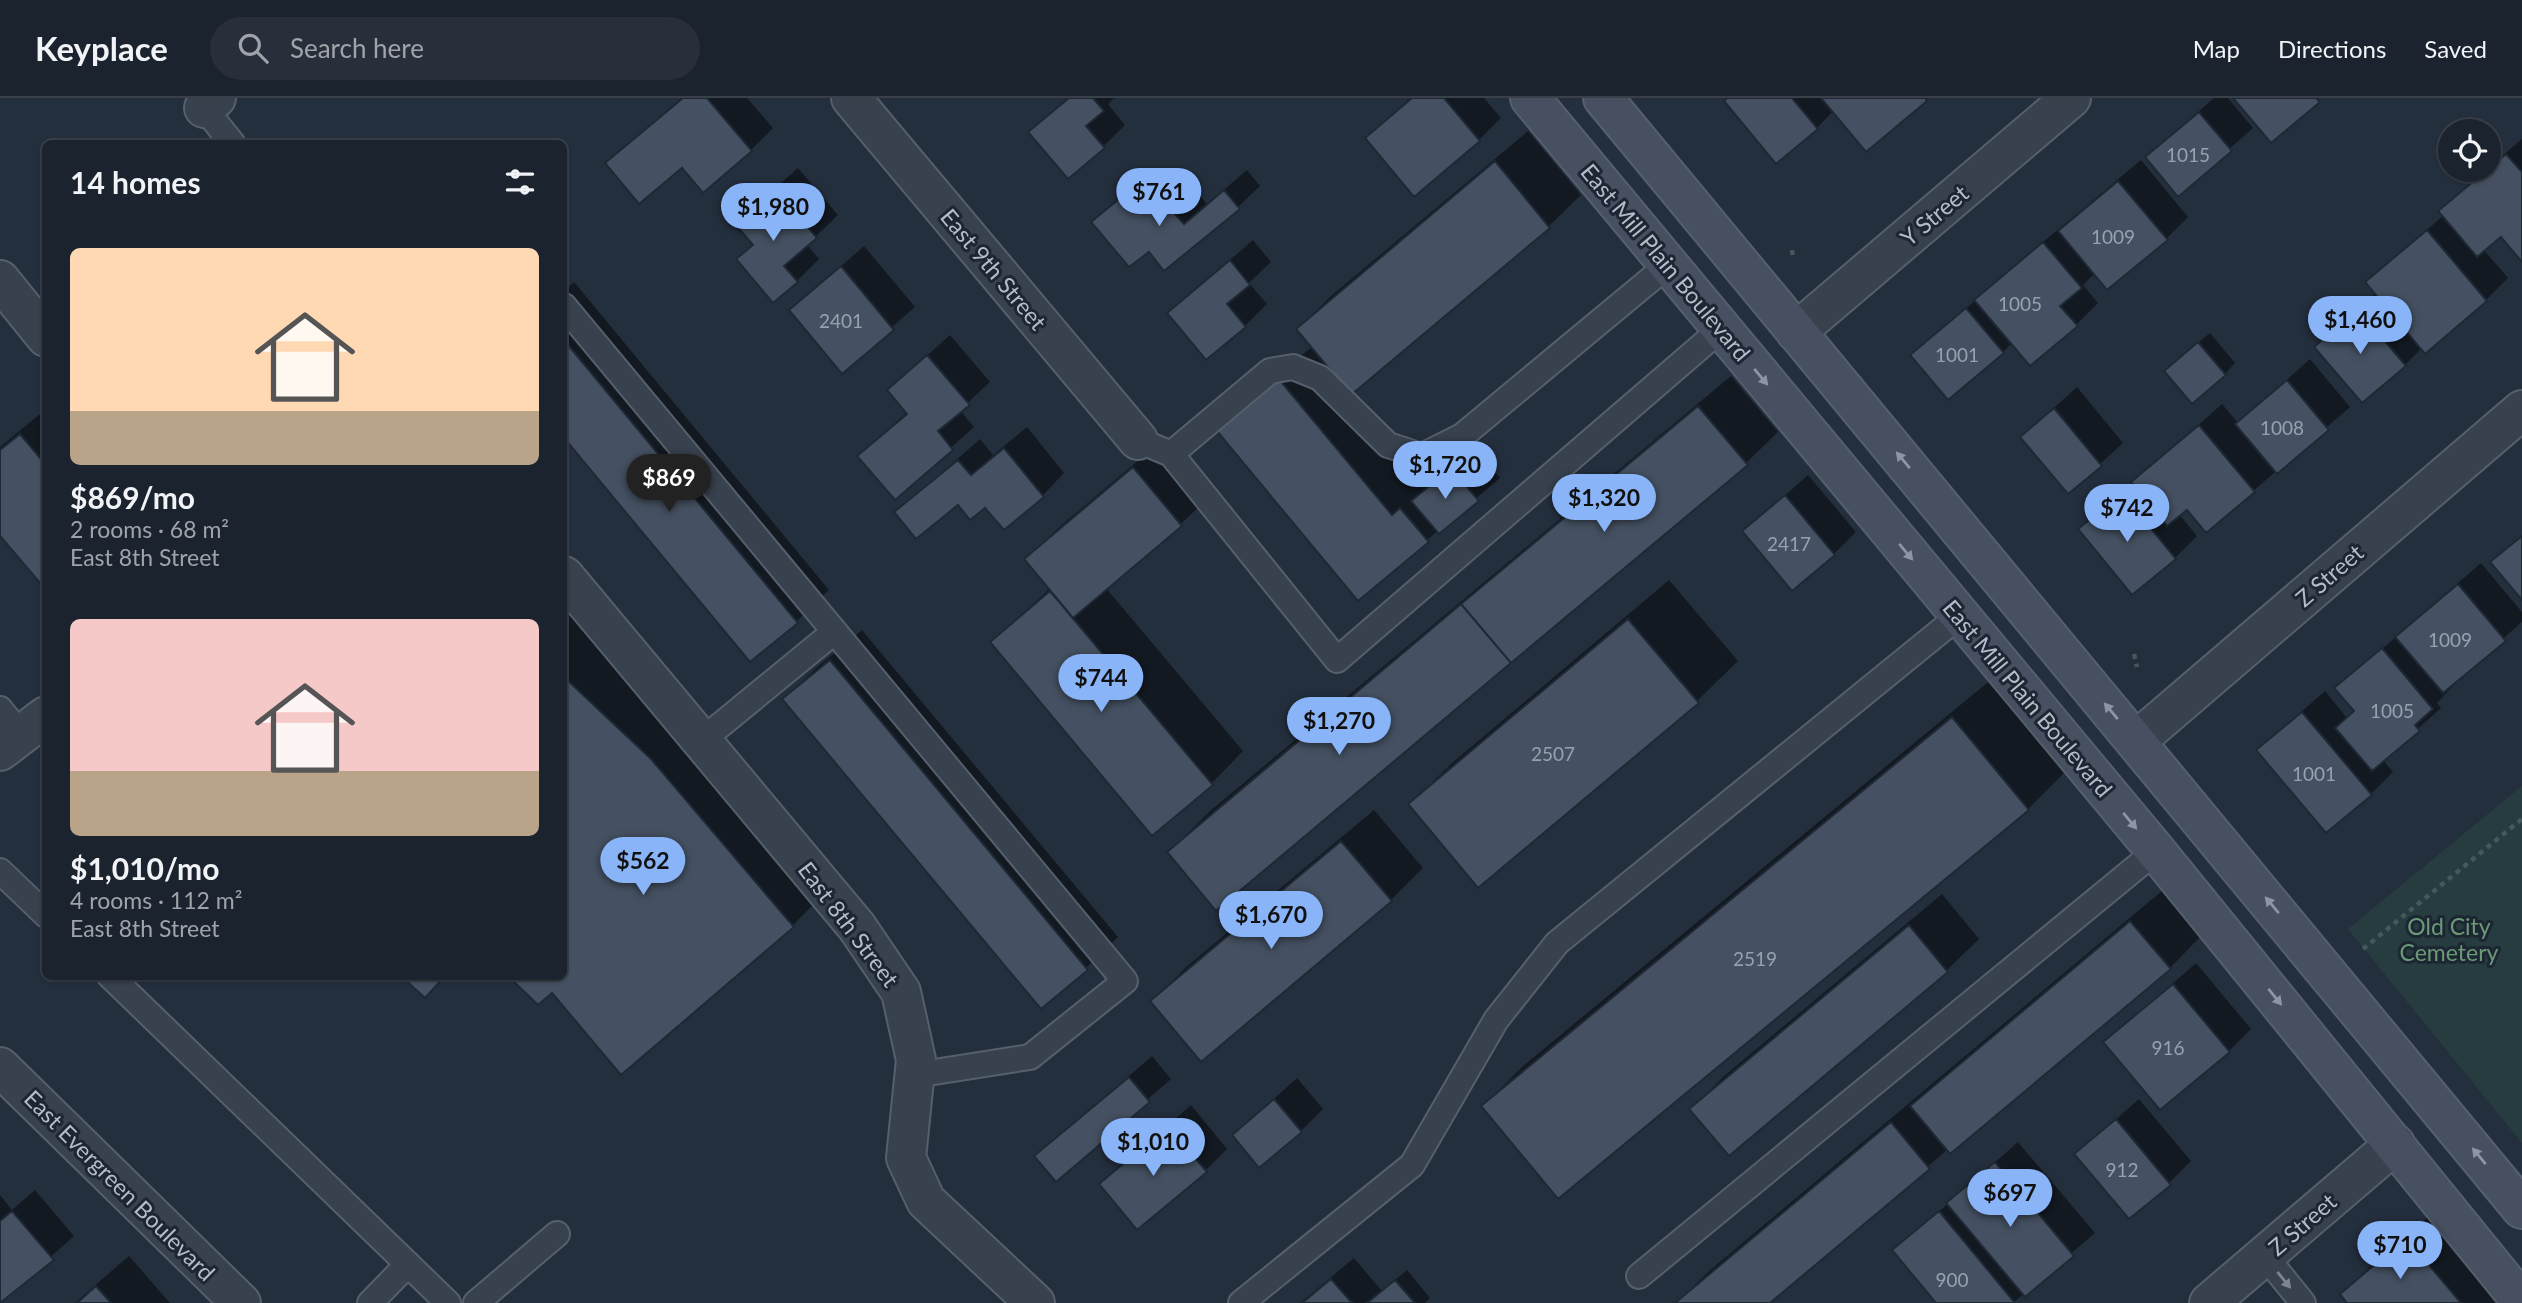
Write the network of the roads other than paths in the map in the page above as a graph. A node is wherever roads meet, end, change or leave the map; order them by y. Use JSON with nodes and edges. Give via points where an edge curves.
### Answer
{"nodes":[{"id":1,"x":851,"y":98,"type":"edge"},
{"id":2,"x":1530,"y":98,"type":"edge"},
{"id":3,"x":1603,"y":98,"type":"edge"},
{"id":4,"x":2071,"y":98,"type":"edge"},
{"id":5,"x":210,"y":103,"type":"edge"},
{"id":6,"x":231,"y":140,"type":"edge"},
{"id":7,"x":1668,"y":265,"type":"junction"},
{"id":8,"x":0,"y":281,"type":"edge"},
{"id":9,"x":567,"y":310,"type":"edge"},
{"id":10,"x":1721,"y":330,"type":"junction"},
{"id":11,"x":1796,"y":331,"type":"junction"},
{"id":12,"x":42,"y":332,"type":"edge"},
{"id":13,"x":2522,"y":410,"type":"edge"},
{"id":14,"x":1154,"y":447,"type":"junction"},
{"id":15,"x":567,"y":580,"type":"edge"},
{"id":16,"x":1959,"y":616,"type":"junction"},
{"id":17,"x":834,"y":632,"type":"junction"},
{"id":18,"x":701,"y":741,"type":"junction"},
{"id":19,"x":2136,"y":741,"type":"junction"},
{"id":20,"x":2156,"y":851,"type":"junction"},
{"id":21,"x":0,"y":871,"type":"edge"},
{"id":22,"x":42,"y":911,"type":"edge"},
{"id":23,"x":114,"y":980,"type":"edge"},
{"id":24,"x":0,"y":1067,"type":"edge"},
{"id":25,"x":915,"y":1075,"type":"junction"},
{"id":26,"x":2395,"y":1144,"type":"junction"},
{"id":27,"x":2522,"y":1209,"type":"edge"},
{"id":28,"x":556,"y":1234,"type":"dead end"},
{"id":29,"x":2265,"y":1256,"type":"junction"},
{"id":30,"x":408,"y":1264,"type":"junction"},
{"id":31,"x":1639,"y":1276,"type":"dead end"},
{"id":32,"x":2522,"y":1302,"type":"edge"},
{"id":33,"x":241,"y":1303,"type":"edge"},
{"id":34,"x":370,"y":1303,"type":"edge"},
{"id":35,"x":448,"y":1303,"type":"edge"},
{"id":36,"x":476,"y":1303,"type":"edge"},
{"id":37,"x":1035,"y":1303,"type":"edge"},
{"id":38,"x":1241,"y":1303,"type":"edge"},
{"id":39,"x":2209,"y":1303,"type":"edge"},
{"id":40,"x":2303,"y":1303,"type":"edge"}],
"edges":[{"from":1,"to":14,"type":"street","name":"East 9th Street"},
{"from":2,"to":7,"type":"main road","name":"East Mill Plain Boulevard"},
{"from":3,"to":11,"type":"main road"},
{"from":4,"to":11,"type":"street","name":"Y Street"},
{"from":5,"to":6,"type":"lane"},
{"from":7,"to":10,"type":"main road","name":"East Mill Plain Boulevard"},
{"from":7,"to":14,"type":"lane","via":[[1462,436],[1422,456],[1388,445],[1320,378],[1293,367],[1270,371]]},
{"from":8,"to":12,"type":"street"},
{"from":9,"to":17,"type":"lane"},
{"from":10,"to":14,"type":"lane","via":[[1337,660]]},
{"from":10,"to":16,"type":"main road","name":"East Mill Plain Boulevard","one_way":true},
{"from":19,"to":11,"type":"main road","one_way":true},
{"from":13,"to":19,"type":"street","name":"Z Street"},
{"from":15,"to":18,"type":"street","name":"East 8th Street"},
{"from":16,"to":20,"type":"main road","name":"East Mill Plain Boulevard","one_way":true},
{"from":16,"to":38,"type":"lane","via":[[1557,943],[1496,1020],[1412,1165]]},
{"from":17,"to":18,"type":"lane"},
{"from":17,"to":25,"type":"lane","via":[[1125,981],[1030,1057]]},
{"from":18,"to":25,"type":"street","name":"East 8th Street","via":[[857,927],[901,992]]},
{"from":27,"to":19,"type":"main road","one_way":true},
{"from":20,"to":26,"type":"main road","name":"East Mill Plain Boulevard","one_way":true},
{"from":20,"to":31,"type":"lane"},
{"from":21,"to":22,"type":"lane"},
{"from":23,"to":30,"type":"lane"},
{"from":24,"to":33,"type":"street","name":"East Evergreen Boulevard"},
{"from":25,"to":37,"type":"street","name":"East 8th Street","via":[[906,1158],[926,1201]]},
{"from":26,"to":29,"type":"street","name":"Z Street"},
{"from":26,"to":32,"type":"main road","name":"East Mill Plain Boulevard"},
{"from":28,"to":36,"type":"lane"},
{"from":29,"to":39,"type":"street","name":"Z Street"},
{"from":29,"to":40,"type":"lane","one_way":true},
{"from":30,"to":34,"type":"lane"},
{"from":30,"to":35,"type":"lane"}]}
